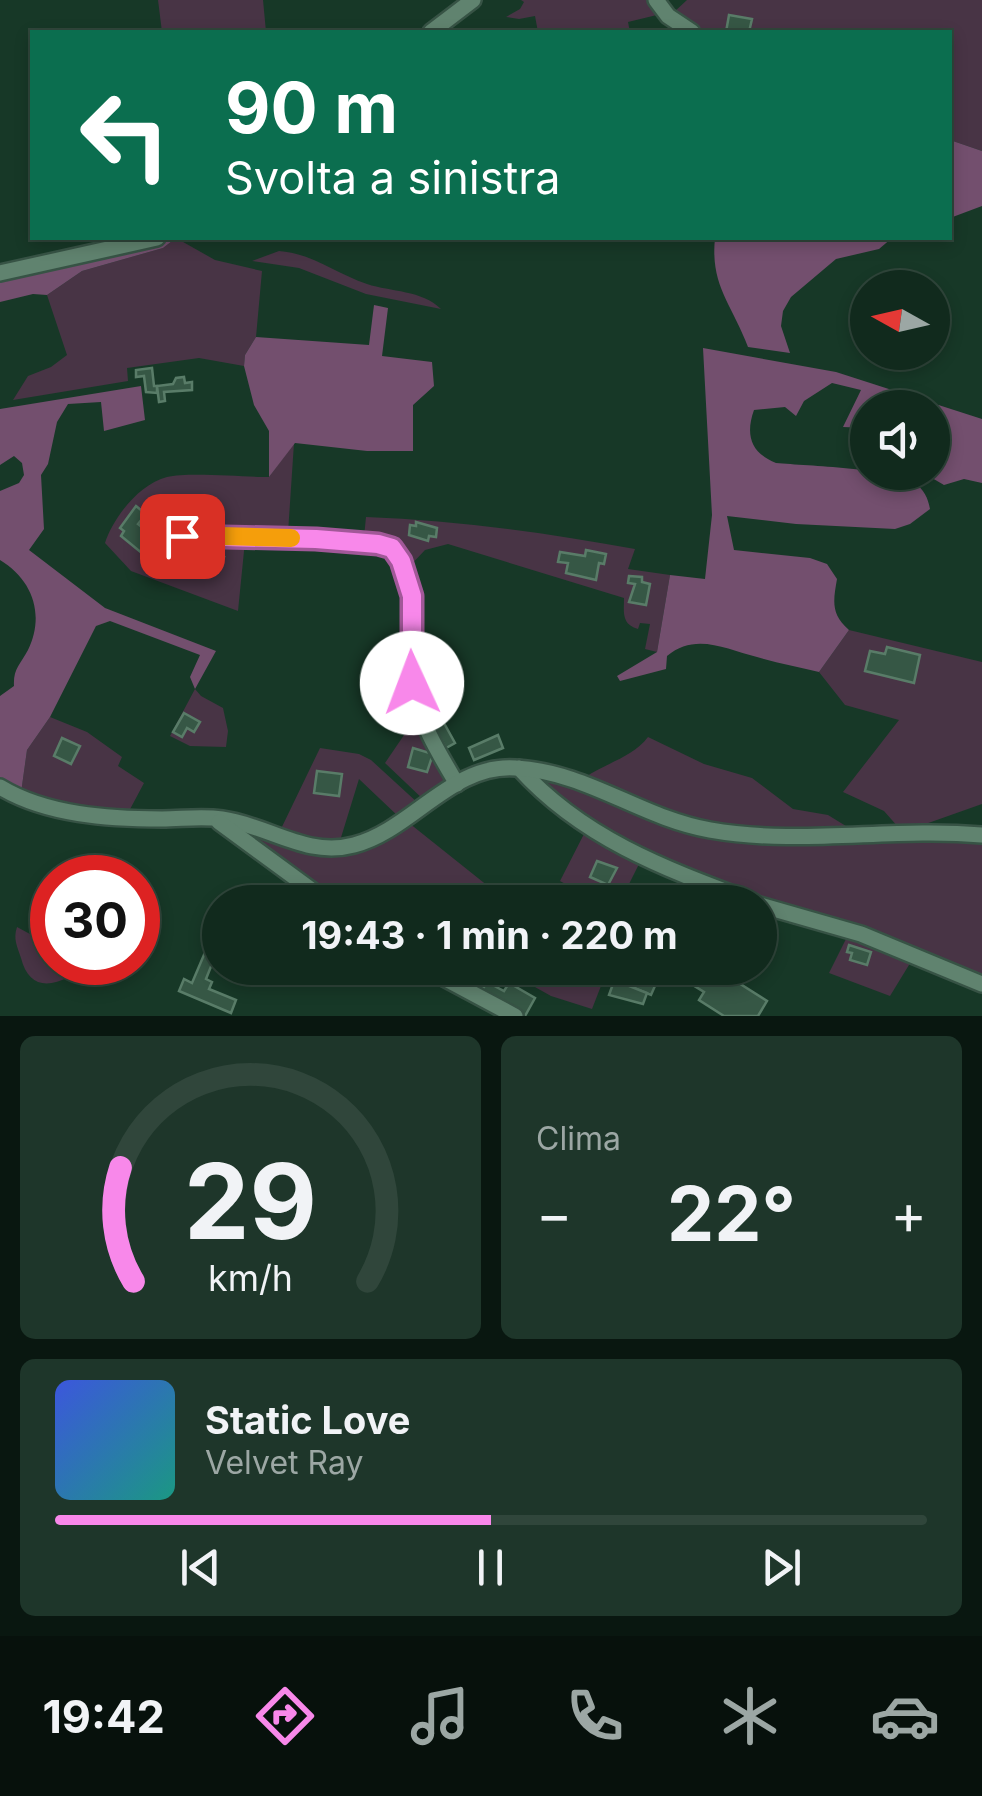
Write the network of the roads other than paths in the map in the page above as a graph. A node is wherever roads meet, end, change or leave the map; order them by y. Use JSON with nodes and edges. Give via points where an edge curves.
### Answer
{"nodes":[{"id":1,"x":473,"y":0,"type":"edge"},
{"id":2,"x":656,"y":0,"type":"edge"},
{"id":3,"x":433,"y":30,"type":"edge"},
{"id":4,"x":689,"y":30,"type":"edge"},
{"id":5,"x":149,"y":240,"type":"edge"},
{"id":6,"x":0,"y":273,"type":"edge"},
{"id":7,"x":182,"y":536,"type":"dead end"},
{"id":8,"x":519,"y":768,"type":"junction"},
{"id":9,"x":457,"y":784,"type":"junction"},
{"id":10,"x":0,"y":787,"type":"edge"},
{"id":11,"x":213,"y":818,"type":"junction"},
{"id":12,"x":982,"y":835,"type":"edge"},
{"id":13,"x":305,"y":885,"type":"edge"},
{"id":14,"x":708,"y":885,"type":"edge"},
{"id":15,"x":777,"y":910,"type":"edge"},
{"id":16,"x":982,"y":984,"type":"edge"},
{"id":17,"x":457,"y":985,"type":"edge"},
{"id":18,"x":515,"y":1016,"type":"edge"}],
"edges":[{"from":1,"to":3,"type":"street"},
{"from":2,"to":4,"type":"street"},
{"from":5,"to":6,"type":"street"},
{"from":7,"to":9,"type":"street","via":[[364,542],[396,552],[412,596],[410,668],[418,710]]},
{"from":8,"to":9,"type":"street","via":[[483,771]]},
{"from":8,"to":12,"type":"street","via":[[575,778],[722,832]]},
{"from":8,"to":14,"type":"street","via":[[598,836]]},
{"from":9,"to":11,"type":"street","via":[[380,835],[344,848],[303,845]]},
{"from":10,"to":11,"type":"street","via":[[35,804],[80,812]]},
{"from":11,"to":13,"type":"street"},
{"from":15,"to":16,"type":"street","via":[[860,934]]},
{"from":17,"to":18,"type":"street"}]}
